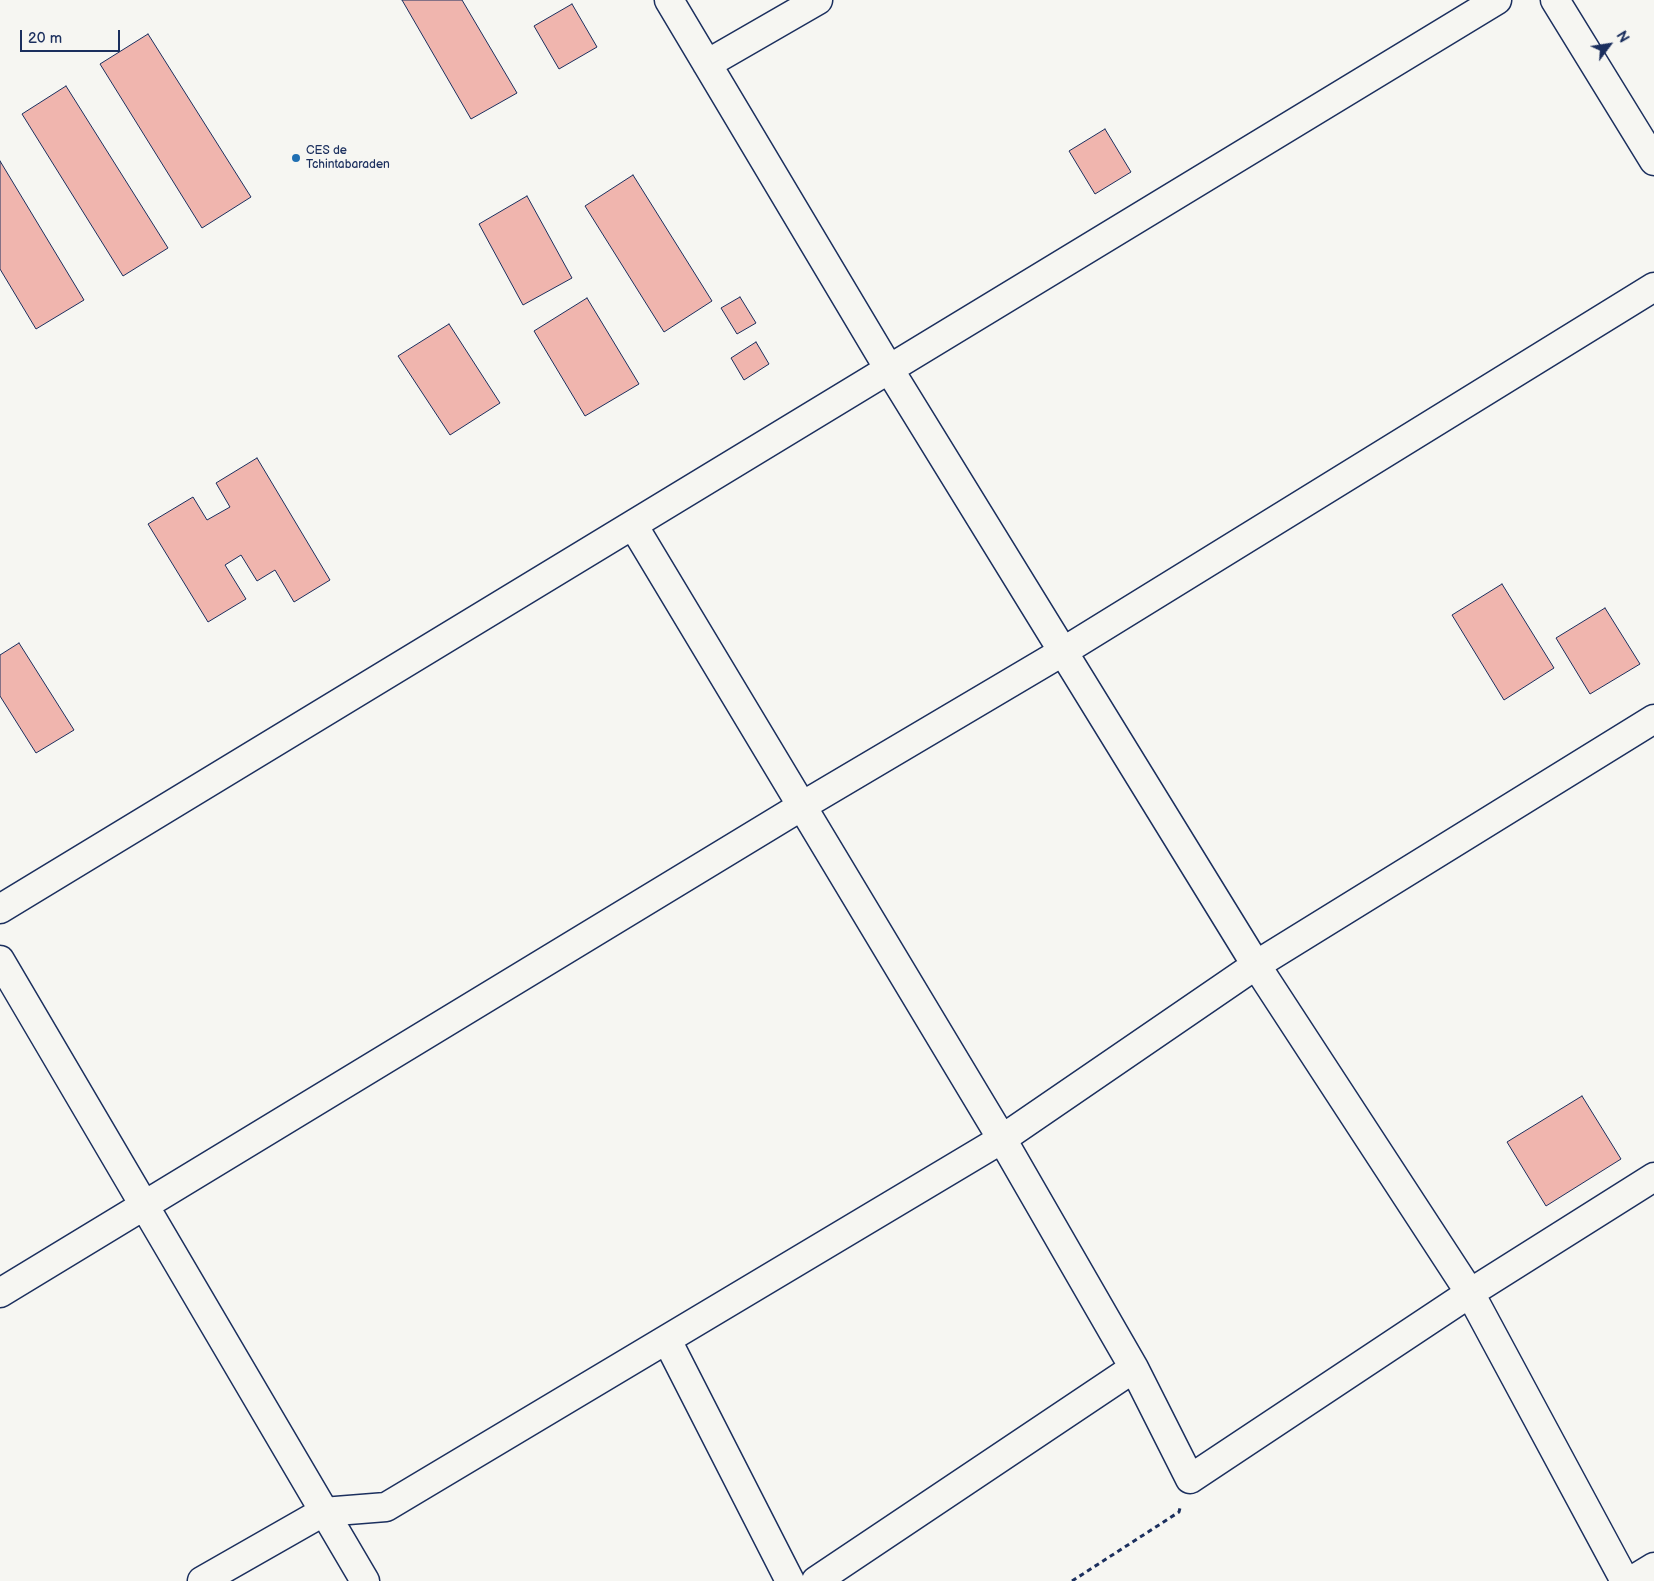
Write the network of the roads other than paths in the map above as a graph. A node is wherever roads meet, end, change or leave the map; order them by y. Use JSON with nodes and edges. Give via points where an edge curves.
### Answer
{"nodes":[{"id":1,"x":669,"y":0,"type":"edge"},
{"id":2,"x":818,"y":0,"type":"edge"},
{"id":3,"x":1496,"y":0,"type":"edge"},
{"id":4,"x":1555,"y":0,"type":"edge"},
{"id":5,"x":707,"y":64,"type":"junction"},
{"id":6,"x":1654,"y":161,"type":"edge"},
{"id":7,"x":1654,"y":288,"type":"edge"},
{"id":8,"x":889,"y":369,"type":"junction"},
{"id":9,"x":634,"y":525,"type":"junction"},
{"id":10,"x":1064,"y":651,"type":"junction"},
{"id":11,"x":1654,"y":719,"type":"edge"},
{"id":12,"x":802,"y":806,"type":"junction"},
{"id":13,"x":0,"y":910,"type":"edge"},
{"id":14,"x":0,"y":960,"type":"edge"},
{"id":15,"x":1256,"y":965,"type":"junction"},
{"id":16,"x":1002,"y":1139,"type":"junction"},
{"id":17,"x":1654,"y":1177,"type":"edge"},
{"id":18,"x":143,"y":1206,"type":"junction"},
{"id":19,"x":0,"y":1293,"type":"edge"},
{"id":20,"x":1470,"y":1293,"type":"junction"},
{"id":21,"x":667,"y":1340,"type":"junction"},
{"id":22,"x":1134,"y":1368,"type":"junction"},
{"id":23,"x":323,"y":1512,"type":"junction"},
{"id":24,"x":1654,"y":1567,"type":"edge"},
{"id":25,"x":202,"y":1581,"type":"edge"},
{"id":26,"x":364,"y":1581,"type":"edge"},
{"id":27,"x":790,"y":1581,"type":"edge"},
{"id":28,"x":816,"y":1581,"type":"edge"},
{"id":29,"x":1625,"y":1581,"type":"edge"},
{"id":30,"x":1632,"y":1581,"type":"edge"}],
"edges":[{"from":1,"to":5,"type":"street"},
{"from":2,"to":5,"type":"street"},
{"from":3,"to":8,"type":"street"},
{"from":4,"to":6,"type":"street"},
{"from":5,"to":8,"type":"street"},
{"from":7,"to":10,"type":"street"},
{"from":8,"to":9,"type":"street"},
{"from":8,"to":10,"type":"street"},
{"from":9,"to":12,"type":"street"},
{"from":9,"to":13,"type":"street"},
{"from":10,"to":12,"type":"street"},
{"from":10,"to":15,"type":"street"},
{"from":11,"to":15,"type":"street"},
{"from":12,"to":16,"type":"street"},
{"from":12,"to":18,"type":"street"},
{"from":14,"to":18,"type":"street"},
{"from":15,"to":16,"type":"street"},
{"from":15,"to":20,"type":"street"},
{"from":16,"to":21,"type":"street"},
{"from":16,"to":22,"type":"street"},
{"from":17,"to":20,"type":"street"},
{"from":18,"to":19,"type":"street"},
{"from":18,"to":23,"type":"street"},
{"from":20,"to":22,"type":"street","via":[[1190,1479]]},
{"from":20,"to":29,"type":"street"},
{"from":21,"to":23,"type":"street","via":[[386,1507]]},
{"from":21,"to":27,"type":"street"},
{"from":22,"to":28,"type":"street"},
{"from":23,"to":25,"type":"street"},
{"from":23,"to":26,"type":"street"},
{"from":24,"to":30,"type":"street"}]}
